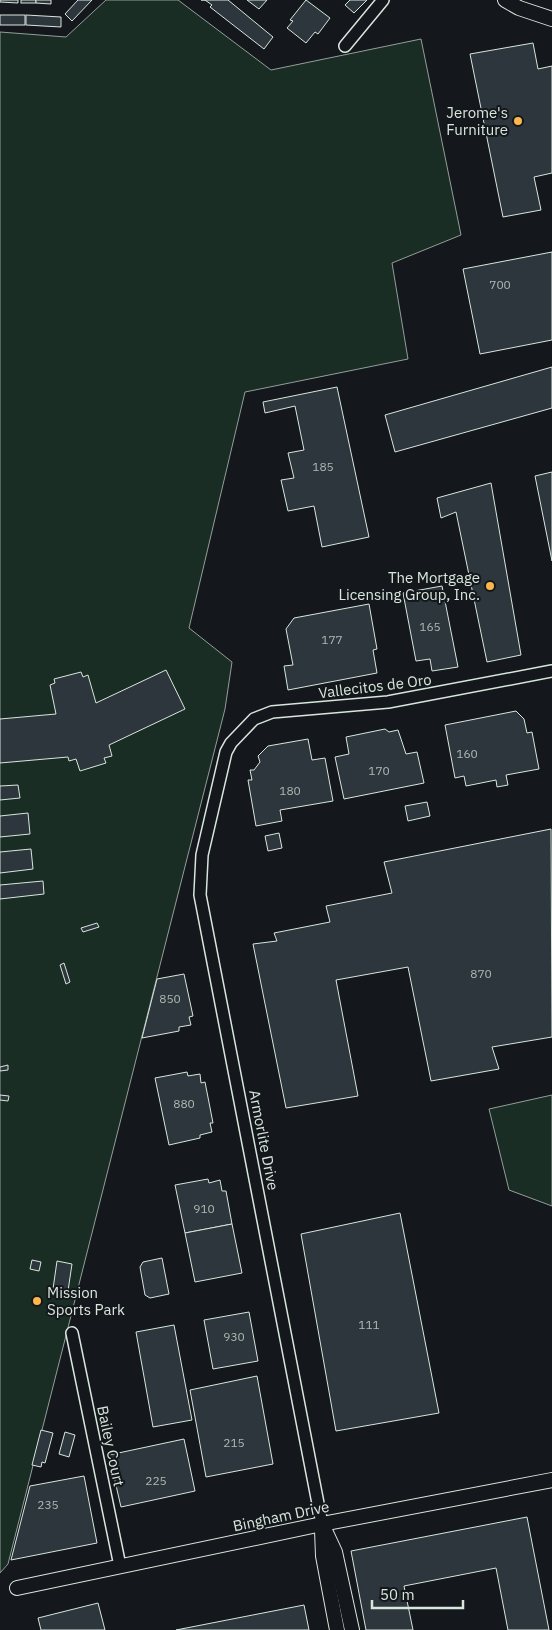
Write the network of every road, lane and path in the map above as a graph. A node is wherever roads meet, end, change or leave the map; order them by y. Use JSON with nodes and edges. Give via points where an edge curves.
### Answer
{"nodes":[{"id":1,"x":383,"y":0,"type":"edge"},
{"id":2,"x":505,"y":0,"type":"edge"},
{"id":3,"x":552,"y":19,"type":"edge"},
{"id":4,"x":345,"y":46,"type":"dead end"},
{"id":5,"x":552,"y":671,"type":"edge"},
{"id":6,"x":226,"y":762,"type":"joint"},
{"id":7,"x":72,"y":1333,"type":"dead end"},
{"id":8,"x":552,"y":1480,"type":"edge"},
{"id":9,"x":322,"y":1524,"type":"junction"},
{"id":10,"x":120,"y":1566,"type":"junction"},
{"id":11,"x":17,"y":1588,"type":"dead end"},
{"id":12,"x":338,"y":1630,"type":"edge"},
{"id":13,"x":352,"y":1630,"type":"edge"}],
"edges":[{"from":1,"to":4,"type":"street"},
{"from":2,"to":3,"type":"street"},
{"from":5,"to":6,"type":"street","name":"Vallecitos de Oro","via":[[388,702],[272,712],[254,719],[231,743],[226,752]]},
{"from":6,"to":9,"type":"street","name":"Armorlite Drive","via":[[202,855],[200,895]]},
{"from":7,"to":10,"type":"street","name":"Bailey Court"},
{"from":8,"to":9,"type":"street","name":"Bingham Drive"},
{"from":9,"to":10,"type":"street","name":"Bingham Drive"},
{"from":9,"to":12,"type":"street","name":"Armorlite Drive","via":[[322,1556]]},
{"from":9,"to":13,"type":"street","name":"Armorlite Drive","via":[[335,1552]]},
{"from":10,"to":11,"type":"street","name":"Bingham Drive"}]}
